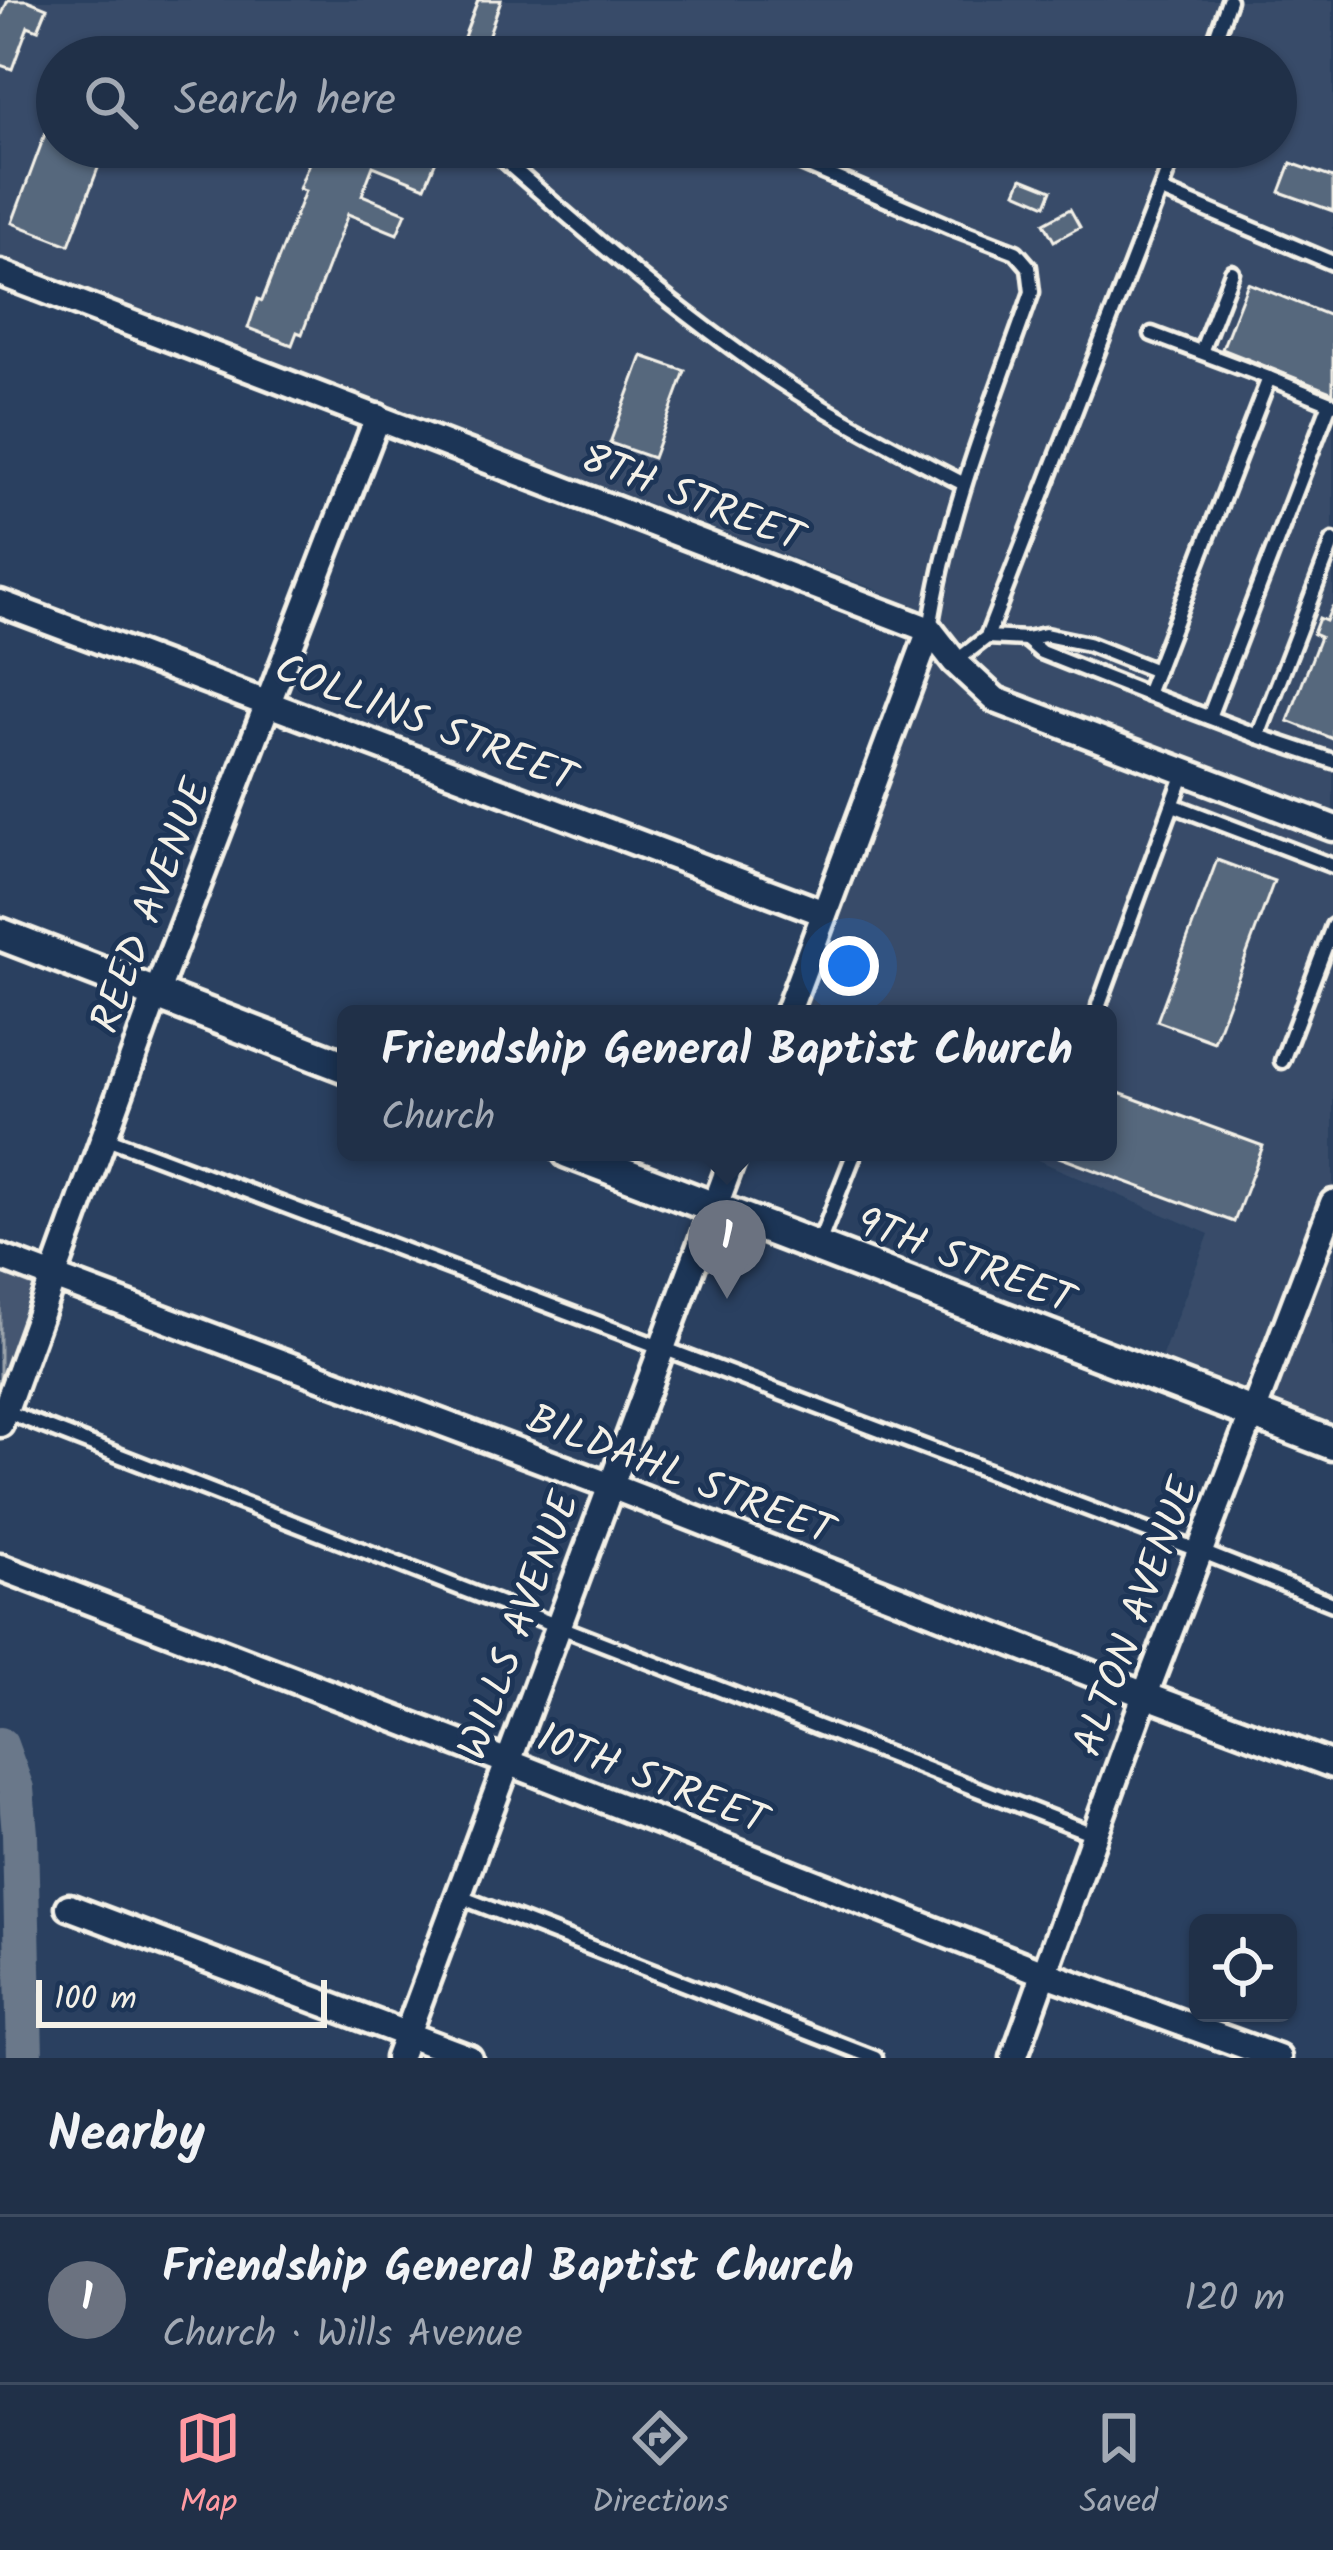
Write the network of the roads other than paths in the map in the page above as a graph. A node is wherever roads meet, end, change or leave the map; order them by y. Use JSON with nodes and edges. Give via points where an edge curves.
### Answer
{"nodes":[{"id":1,"x":1229,"y":0,"type":"edge"},
{"id":2,"x":1216,"y":36,"type":"edge"},
{"id":3,"x":513,"y":168,"type":"edge"},
{"id":4,"x":813,"y":168,"type":"edge"},
{"id":5,"x":1170,"y":168,"type":"edge"},
{"id":6,"x":1162,"y":191,"type":"junction"},
{"id":7,"x":1333,"y":263,"type":"edge"},
{"id":8,"x":1232,"y":272,"type":"dead end"},
{"id":9,"x":0,"y":273,"type":"edge"},
{"id":10,"x":1152,"y":334,"type":"dead end"},
{"id":11,"x":1201,"y":352,"type":"junction"},
{"id":12,"x":1269,"y":378,"type":"junction"},
{"id":13,"x":1331,"y":403,"type":"edge"},
{"id":14,"x":377,"y":417,"type":"junction"},
{"id":15,"x":964,"y":484,"type":"junction"},
{"id":16,"x":1333,"y":541,"type":"edge"},
{"id":17,"x":0,"y":603,"type":"edge"},
{"id":18,"x":930,"y":630,"type":"junction"},
{"id":19,"x":987,"y":637,"type":"junction"},
{"id":20,"x":1026,"y":639,"type":"junction"},
{"id":21,"x":955,"y":662,"type":"junction"},
{"id":22,"x":1156,"y":671,"type":"junction"},
{"id":23,"x":1147,"y":694,"type":"junction"},
{"id":24,"x":269,"y":704,"type":"junction"},
{"id":25,"x":1208,"y":717,"type":"junction"},
{"id":26,"x":1258,"y":736,"type":"junction"},
{"id":27,"x":1333,"y":761,"type":"edge"},
{"id":28,"x":1185,"y":772,"type":"junction"},
{"id":29,"x":1173,"y":805,"type":"junction"},
{"id":30,"x":1333,"y":828,"type":"edge"},
{"id":31,"x":1333,"y":866,"type":"edge"},
{"id":32,"x":824,"y":913,"type":"junction"},
{"id":33,"x":1333,"y":926,"type":"edge"},
{"id":34,"x":0,"y":934,"type":"edge"},
{"id":35,"x":156,"y":994,"type":"junction"},
{"id":36,"x":1099,"y":1004,"type":"dead end"},
{"id":37,"x":790,"y":1005,"type":"edge"},
{"id":38,"x":1282,"y":1060,"type":"dead end"},
{"id":39,"x":337,"y":1064,"type":"edge"},
{"id":40,"x":104,"y":1137,"type":"junction"},
{"id":41,"x":592,"y":1161,"type":"edge"},
{"id":42,"x":732,"y":1161,"type":"edge"},
{"id":43,"x":851,"y":1161,"type":"edge"},
{"id":44,"x":1333,"y":1203,"type":"edge"},
{"id":45,"x":715,"y":1208,"type":"junction"},
{"id":46,"x":818,"y":1247,"type":"junction"},
{"id":47,"x":0,"y":1257,"type":"edge"},
{"id":48,"x":53,"y":1276,"type":"junction"},
{"id":49,"x":662,"y":1348,"type":"junction"},
{"id":50,"x":1252,"y":1413,"type":"junction"},
{"id":51,"x":2,"y":1417,"type":"edge"},
{"id":52,"x":1333,"y":1444,"type":"edge"},
{"id":53,"x":611,"y":1486,"type":"junction"},
{"id":54,"x":1200,"y":1551,"type":"junction"},
{"id":55,"x":0,"y":1567,"type":"edge"},
{"id":56,"x":1333,"y":1604,"type":"edge"},
{"id":57,"x":559,"y":1626,"type":"junction"},
{"id":58,"x":1145,"y":1695,"type":"junction"},
{"id":59,"x":508,"y":1762,"type":"junction"},
{"id":60,"x":1333,"y":1765,"type":"edge"},
{"id":61,"x":1095,"y":1835,"type":"junction"},
{"id":62,"x":458,"y":1896,"type":"junction"},
{"id":63,"x":69,"y":1906,"type":"dead end"},
{"id":64,"x":1044,"y":1973,"type":"junction"},
{"id":65,"x":402,"y":2046,"type":"edge"},
{"id":66,"x":469,"y":2058,"type":"edge"},
{"id":67,"x":875,"y":2058,"type":"edge"},
{"id":68,"x":1014,"y":2058,"type":"edge"},
{"id":69,"x":1278,"y":2058,"type":"edge"}],
"edges":[{"from":1,"to":2,"type":"lane"},
{"from":3,"to":15,"type":"lane","via":[[756,365]]},
{"from":4,"to":15,"type":"lane","via":[[1016,252],[1029,267],[1032,292]]},
{"from":5,"to":6,"type":"lane"},
{"from":6,"to":7,"type":"lane"},
{"from":6,"to":19,"type":"lane"},
{"from":8,"to":11,"type":"lane"},
{"from":9,"to":14,"type":"street","name":"8TH STREET"},
{"from":10,"to":11,"type":"lane"},
{"from":11,"to":12,"type":"lane"},
{"from":12,"to":13,"type":"lane"},
{"from":12,"to":22,"type":"lane"},
{"from":13,"to":25,"type":"lane"},
{"from":14,"to":18,"type":"street","name":"8TH STREET"},
{"from":14,"to":24,"type":"street","name":"REED AVENUE"},
{"from":15,"to":18,"type":"lane"},
{"from":16,"to":26,"type":"lane"},
{"from":17,"to":24,"type":"street","name":"COLLINS STREET"},
{"from":18,"to":21,"type":"street"},
{"from":18,"to":32,"type":"street"},
{"from":19,"to":20,"type":"lane"},
{"from":19,"to":21,"type":"lane"},
{"from":20,"to":22,"type":"lane","via":[[1088,644]]},
{"from":20,"to":23,"type":"lane"},
{"from":21,"to":28,"type":"street","via":[[996,700]]},
{"from":22,"to":23,"type":"lane"},
{"from":23,"to":25,"type":"lane"},
{"from":24,"to":32,"type":"street","name":"COLLINS STREET"},
{"from":24,"to":35,"type":"street","name":"REED AVENUE"},
{"from":25,"to":26,"type":"lane"},
{"from":26,"to":27,"type":"lane"},
{"from":28,"to":29,"type":"lane"},
{"from":28,"to":30,"type":"street"},
{"from":29,"to":31,"type":"lane"},
{"from":29,"to":36,"type":"lane"},
{"from":32,"to":37,"type":"street"},
{"from":33,"to":38,"type":"lane"},
{"from":34,"to":35,"type":"street"},
{"from":35,"to":39,"type":"street"},
{"from":35,"to":40,"type":"street","name":"REED AVENUE"},
{"from":40,"to":48,"type":"street","name":"REED AVENUE"},
{"from":40,"to":49,"type":"lane"},
{"from":41,"to":45,"type":"street","name":"9TH STREET"},
{"from":42,"to":45,"type":"street","name":"WILLS AVENUE"},
{"from":43,"to":46,"type":"lane"},
{"from":44,"to":50,"type":"street","name":"ALTON AVENUE"},
{"from":45,"to":46,"type":"street","name":"9TH STREET"},
{"from":45,"to":49,"type":"street","name":"WILLS AVENUE"},
{"from":46,"to":50,"type":"street","name":"9TH STREET"},
{"from":47,"to":48,"type":"street","name":"BILDAHL STREET"},
{"from":48,"to":51,"type":"street","name":"REED AVENUE"},
{"from":48,"to":53,"type":"street","name":"BILDAHL STREET"},
{"from":49,"to":53,"type":"street","name":"WILLS AVENUE"},
{"from":49,"to":54,"type":"lane"},
{"from":50,"to":52,"type":"street","name":"9TH STREET"},
{"from":50,"to":54,"type":"street","name":"ALTON AVENUE"},
{"from":51,"to":57,"type":"lane"},
{"from":53,"to":57,"type":"street","name":"WILLS AVENUE"},
{"from":53,"to":58,"type":"street","name":"BILDAHL STREET"},
{"from":54,"to":56,"type":"lane"},
{"from":54,"to":58,"type":"street","name":"ALTON AVENUE"},
{"from":55,"to":59,"type":"street","name":"10TH STREET"},
{"from":57,"to":59,"type":"street","name":"WILLS AVENUE"},
{"from":57,"to":61,"type":"lane"},
{"from":58,"to":60,"type":"street","name":"BILDAHL STREET"},
{"from":58,"to":61,"type":"street","name":"ALTON AVENUE"},
{"from":59,"to":62,"type":"street","name":"WILLS AVENUE"},
{"from":59,"to":64,"type":"street","name":"10TH STREET"},
{"from":61,"to":64,"type":"street","name":"ALTON AVENUE"},
{"from":62,"to":65,"type":"street","name":"WILLS AVENUE"},
{"from":62,"to":67,"type":"lane"},
{"from":63,"to":65,"type":"street"},
{"from":64,"to":68,"type":"street","name":"ALTON AVENUE"},
{"from":64,"to":69,"type":"street","name":"10TH STREET"},
{"from":65,"to":66,"type":"street"}]}
